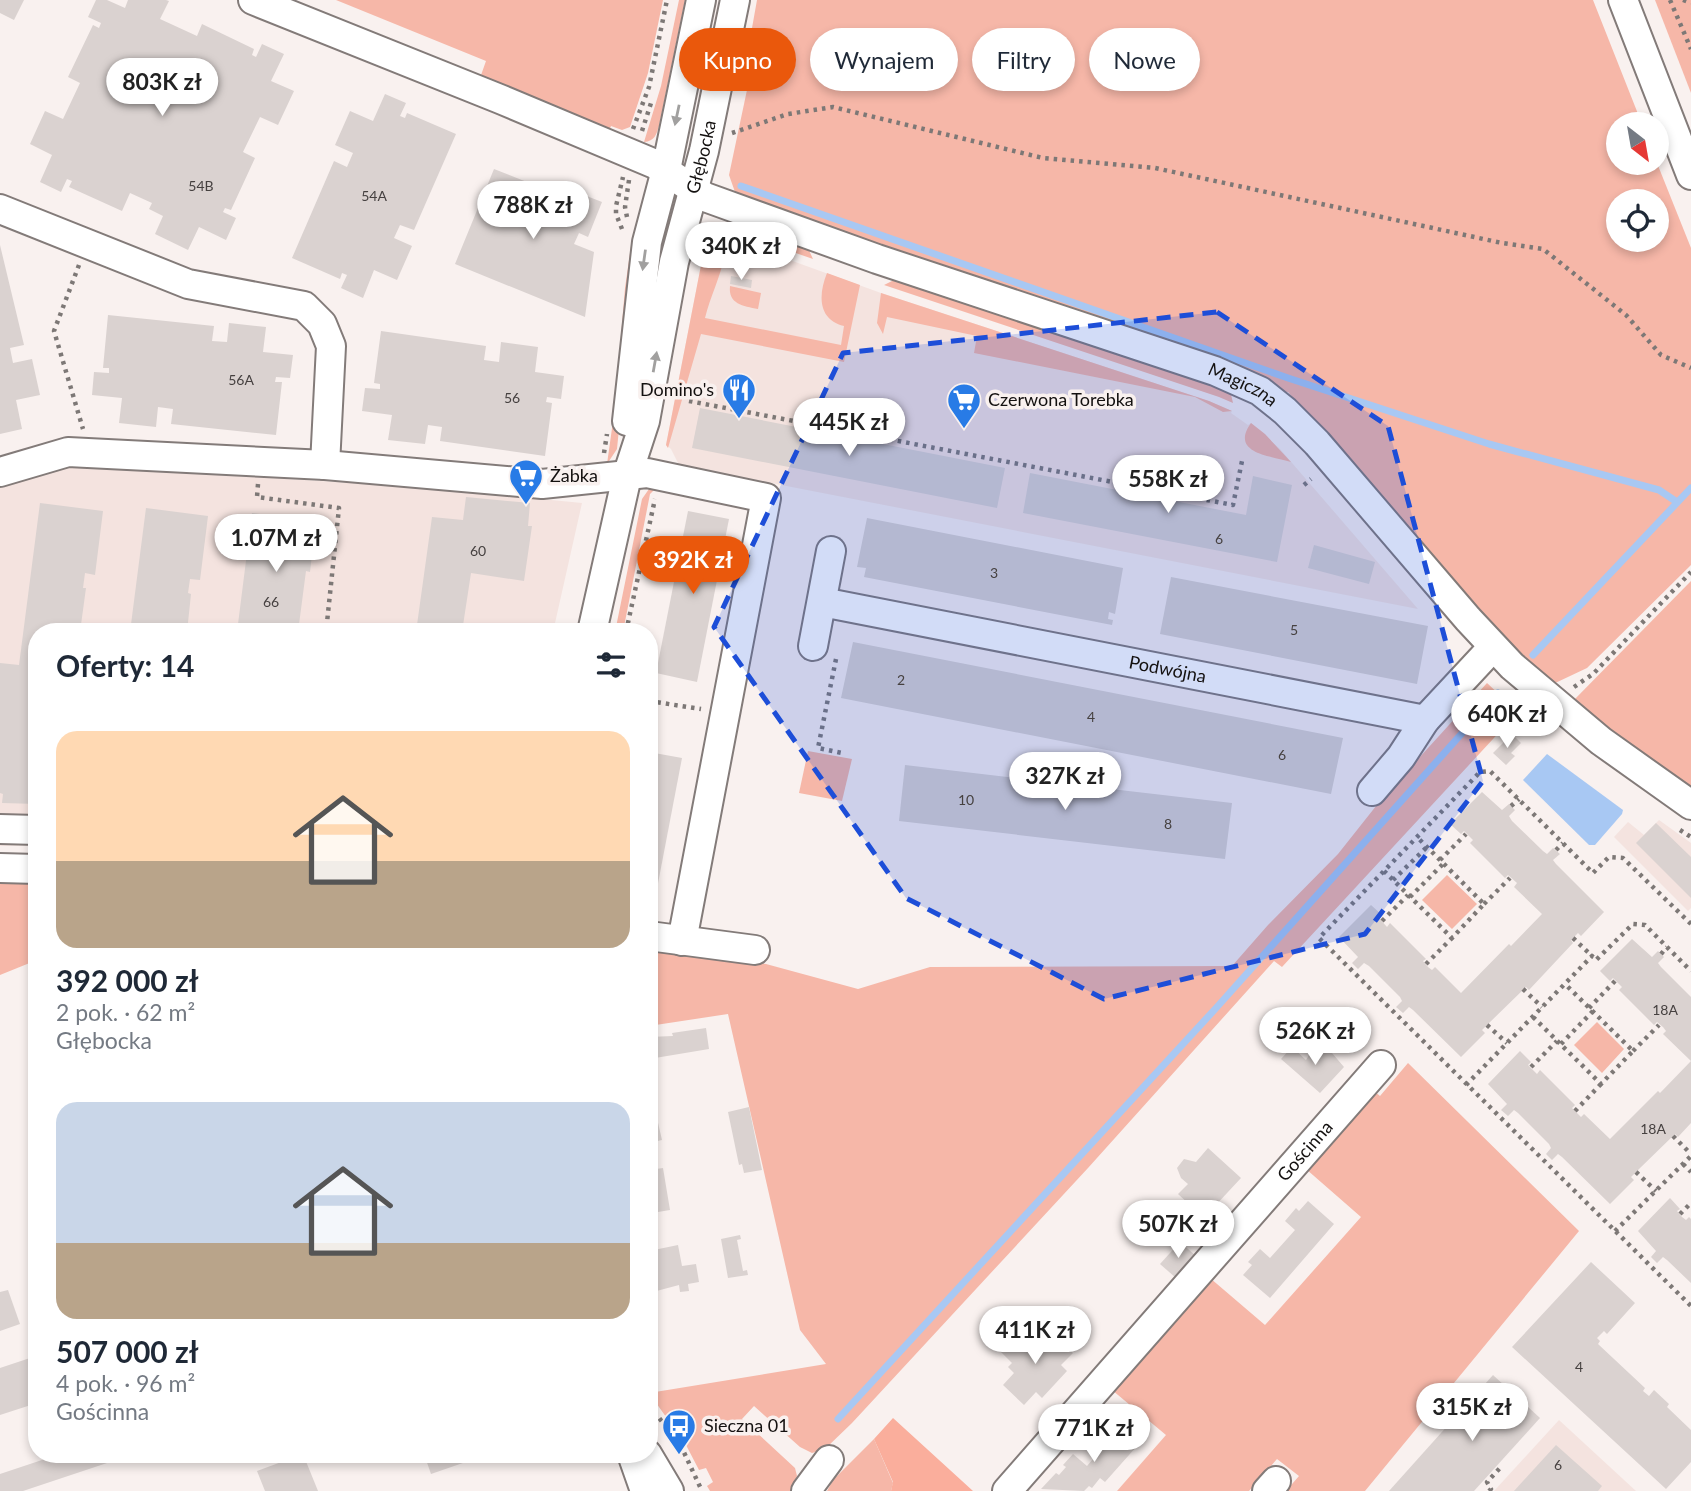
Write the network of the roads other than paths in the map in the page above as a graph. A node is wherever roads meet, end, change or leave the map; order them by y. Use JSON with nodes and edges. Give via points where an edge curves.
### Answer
{"nodes":[{"id":1,"x":253,"y":0,"type":"edge"},
{"id":2,"x":701,"y":0,"type":"edge"},
{"id":3,"x":735,"y":0,"type":"edge"},
{"id":4,"x":1623,"y":0,"type":"edge"},
{"id":5,"x":666,"y":170,"type":"junction"},
{"id":6,"x":1691,"y":175,"type":"edge"},
{"id":7,"x":694,"y":189,"type":"junction"},
{"id":8,"x":0,"y":209,"type":"edge"},
{"id":9,"x":325,"y":465,"type":"junction"},
{"id":10,"x":0,"y":472,"type":"edge"},
{"id":11,"x":626,"y":476,"type":"junction"},
{"id":12,"x":831,"y":551,"type":"dead end"},
{"id":13,"x":821,"y":602,"type":"junction"},
{"id":14,"x":595,"y":623,"type":"edge"},
{"id":15,"x":1493,"y":647,"type":"junction"},
{"id":16,"x":825,"y":652,"type":"road end"},
{"id":17,"x":1425,"y":720,"type":"junction"},
{"id":18,"x":1372,"y":791,"type":"dead end"},
{"id":19,"x":1691,"y":805,"type":"edge"},
{"id":20,"x":0,"y":829,"type":"edge"},
{"id":21,"x":28,"y":830,"type":"edge"},
{"id":22,"x":0,"y":868,"type":"edge"},
{"id":23,"x":28,"y":869,"type":"edge"},
{"id":24,"x":658,"y":937,"type":"edge"},
{"id":25,"x":682,"y":941,"type":"junction"},
{"id":26,"x":755,"y":950,"type":"dead end"},
{"id":27,"x":1381,"y":1065,"type":"dead end"},
{"id":28,"x":829,"y":1460,"type":"dead end"},
{"id":29,"x":635,"y":1463,"type":"edge"},
{"id":30,"x":651,"y":1463,"type":"edge"},
{"id":31,"x":645,"y":1491,"type":"edge"},
{"id":32,"x":668,"y":1491,"type":"edge"},
{"id":33,"x":806,"y":1491,"type":"edge"},
{"id":34,"x":1007,"y":1491,"type":"edge"}],
"edges":[{"from":1,"to":5,"type":"street","name":"Magiczna"},
{"from":2,"to":5,"type":"street","name":"Głębocka","one_way":true},
{"from":3,"to":7,"type":"street","name":"Głębocka"},
{"from":4,"to":6,"type":"street"},
{"from":5,"to":7,"type":"street","name":"Magiczna"},
{"from":5,"to":11,"type":"street","name":"Głębocka","one_way":true,"via":[[643,265]]},
{"from":11,"to":7,"type":"street","name":"Głębocka","one_way":true,"via":[[645,421],[674,262]]},
{"from":7,"to":15,"type":"street","name":"Magiczna","via":[[730,207],[1215,371],[1260,391],[1317,443]]},
{"from":8,"to":9,"type":"street","via":[[188,284],[304,306],[321,324],[331,346]]},
{"from":9,"to":10,"type":"street","via":[[68,452]]},
{"from":9,"to":11,"type":"street","via":[[542,484]]},
{"from":11,"to":14,"type":"street","name":"Głębocka"},
{"from":11,"to":25,"type":"street","via":[[647,472],[766,498]]},
{"from":12,"to":13,"type":"street"},
{"from":13,"to":16,"type":"street"},
{"from":13,"to":17,"type":"street","name":"Podwójna"},
{"from":15,"to":17,"type":"street"},
{"from":15,"to":19,"type":"street","name":"Magiczna","via":[[1601,741]]},
{"from":17,"to":18,"type":"street"},
{"from":20,"to":21,"type":"street"},
{"from":22,"to":23,"type":"street"},
{"from":24,"to":25,"type":"street"},
{"from":25,"to":26,"type":"street"},
{"from":27,"to":34,"type":"street","name":"Gościnna"},
{"from":28,"to":33,"type":"street"},
{"from":29,"to":31,"type":"street"},
{"from":30,"to":32,"type":"street"}]}
